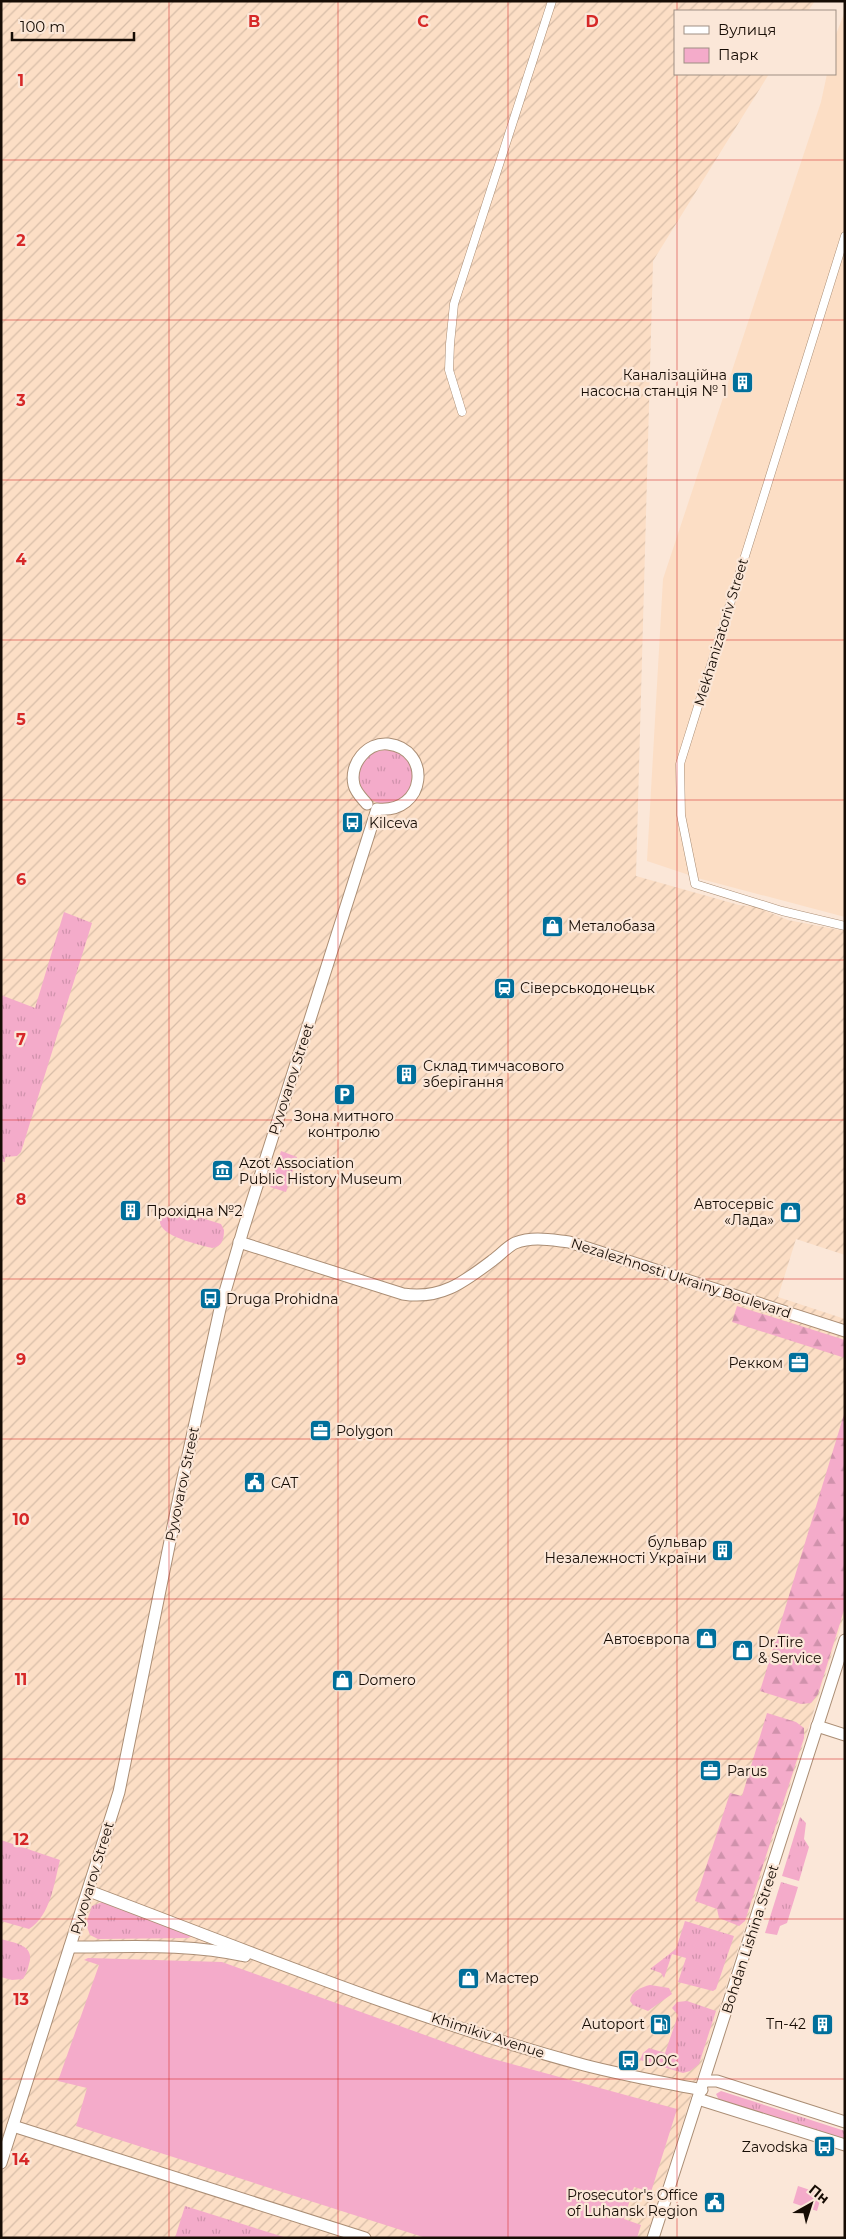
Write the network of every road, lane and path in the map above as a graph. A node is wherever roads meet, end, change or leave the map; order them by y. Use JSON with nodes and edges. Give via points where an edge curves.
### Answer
{"nodes":[{"id":1,"x":552,"y":1,"type":"edge"},
{"id":2,"x":845,"y":236,"type":"edge"},
{"id":3,"x":462,"y":412,"type":"dead end"},
{"id":4,"x":372,"y":806,"type":"junction"},
{"id":5,"x":845,"y":926,"type":"edge"},
{"id":6,"x":239,"y":1242,"type":"junction"},
{"id":7,"x":845,"y":1330,"type":"edge"},
{"id":8,"x":845,"y":1640,"type":"edge"},
{"id":9,"x":818,"y":1726,"type":"junction"},
{"id":10,"x":845,"y":1735,"type":"edge"},
{"id":11,"x":89,"y":1891,"type":"junction"},
{"id":12,"x":70,"y":1947,"type":"junction"},
{"id":13,"x":279,"y":1963,"type":"junction"},
{"id":14,"x":701,"y":2090,"type":"junction"},
{"id":15,"x":845,"y":2122,"type":"edge"},
{"id":16,"x":13,"y":2126,"type":"junction"},
{"id":17,"x":845,"y":2145,"type":"edge"},
{"id":18,"x":1,"y":2163,"type":"edge"},
{"id":19,"x":365,"y":2238,"type":"edge"},
{"id":20,"x":653,"y":2238,"type":"edge"}],
"edges":[{"from":1,"to":3,"type":"street","via":[[454,304],[449,370]]},
{"from":2,"to":5,"type":"street","name":"Mekhanizatoriv Street","via":[[680,764],[681,815],[695,884]]},
{"from":4,"to":4,"type":"street","via":[[395,808],[415,792],[417,767],[409,754],[399,747],[378,745],[364,752],[357,761],[354,784],[358,794]]},
{"from":4,"to":6,"type":"street","name":"Pyvovarov Street","via":[[370,829]]},
{"from":6,"to":7,"type":"street","name":"Nezalezhnosti Ukrainy Boulevard","via":[[417,1296],[451,1289],[514,1244],[537,1238],[569,1242]]},
{"from":6,"to":11,"type":"street","name":"Pyvovarov Street","via":[[206,1365],[119,1792]]},
{"from":8,"to":9,"type":"street","name":"Bohdan Lishina Street"},
{"from":9,"to":10,"type":"street"},
{"from":9,"to":14,"type":"street","name":"Bohdan Lishina Street"},
{"from":11,"to":12,"type":"street","name":"Pyvovarov Street"},
{"from":11,"to":13,"type":"street","name":"Khimikiv Avenue"},
{"from":12,"to":13,"type":"street","name":"Khimikiv Avenue","via":[[220,1950]]},
{"from":12,"to":16,"type":"street","name":"Pyvovarov Street"},
{"from":13,"to":14,"type":"street","name":"Khimikiv Avenue","via":[[513,2044],[584,2065]]},
{"from":14,"to":15,"type":"street","name":"Khimikiv Avenue","via":[[717,2081]]},
{"from":14,"to":17,"type":"street","name":"Khimikiv Avenue"},
{"from":14,"to":20,"type":"street","name":"Bohdan Lishina Street"},
{"from":16,"to":18,"type":"street","name":"Pyvovarov Street"},
{"from":16,"to":19,"type":"street"}]}
